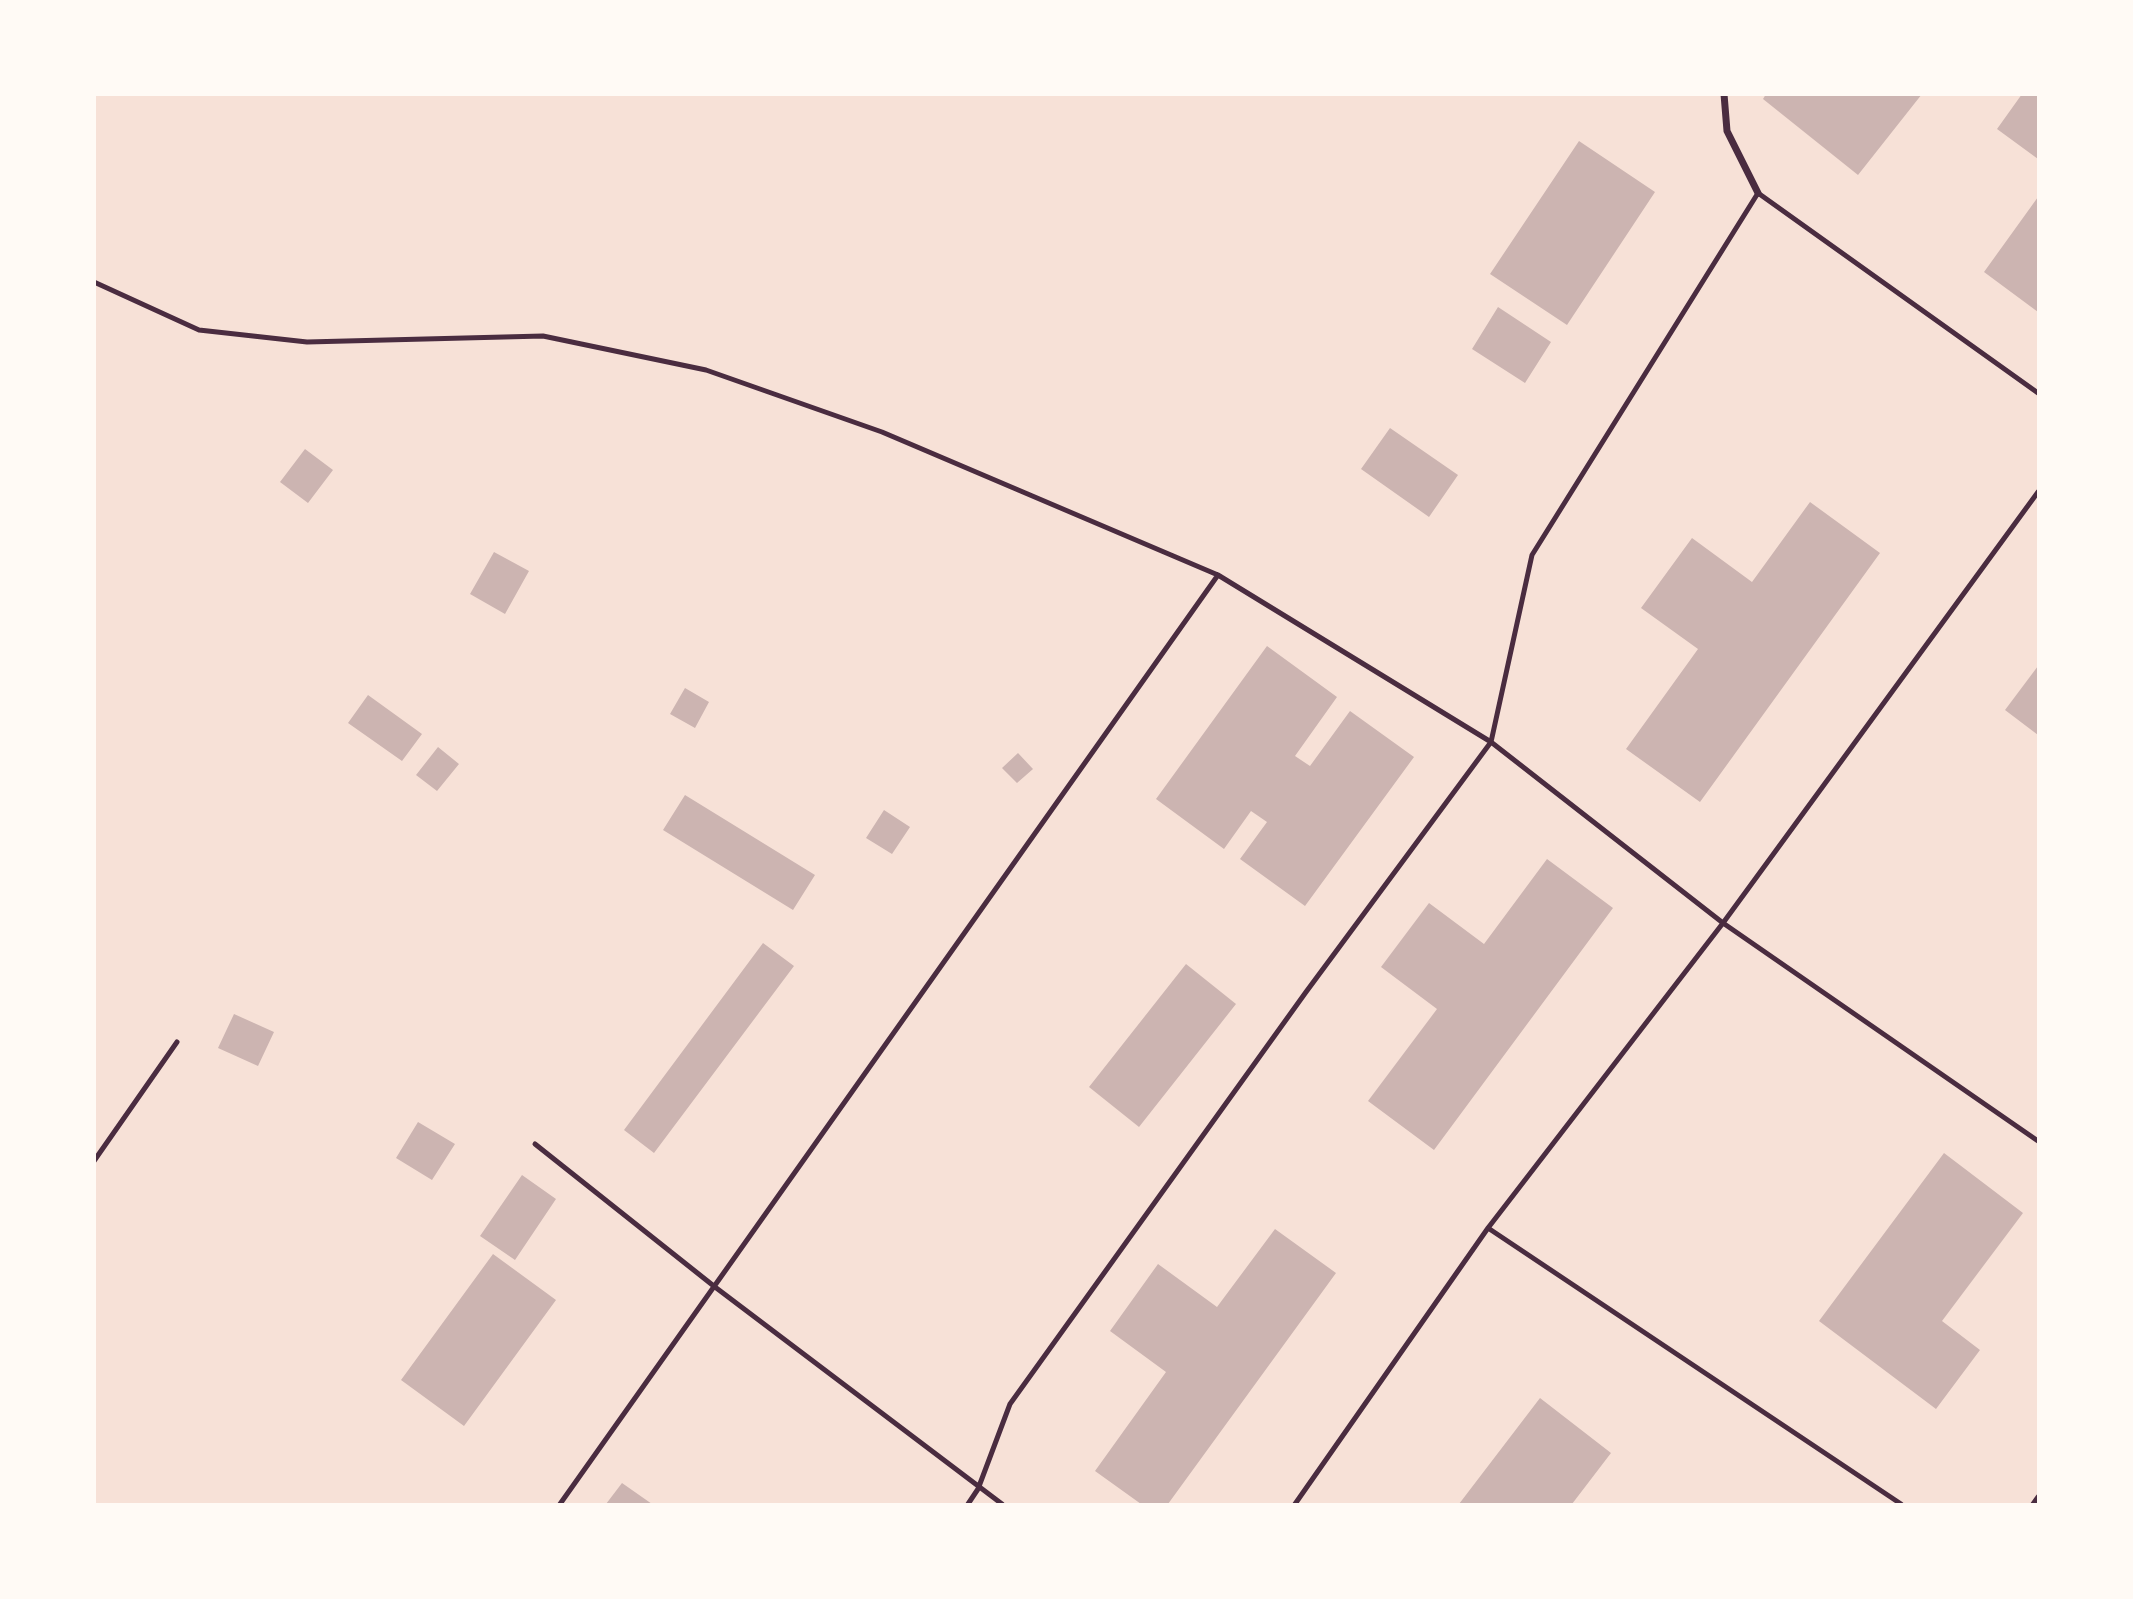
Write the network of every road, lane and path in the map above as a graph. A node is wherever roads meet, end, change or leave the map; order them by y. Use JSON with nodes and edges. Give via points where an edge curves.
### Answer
{"nodes":[{"id":1,"x":1724,"y":94,"type":"edge"},
{"id":2,"x":1758,"y":193,"type":"junction"},
{"id":3,"x":94,"y":282,"type":"edge"},
{"id":4,"x":2039,"y":393,"type":"edge"},
{"id":5,"x":2039,"y":492,"type":"edge"},
{"id":6,"x":1218,"y":575,"type":"junction"},
{"id":7,"x":1491,"y":742,"type":"junction"},
{"id":8,"x":1723,"y":923,"type":"junction"},
{"id":9,"x":177,"y":1042,"type":"dead end"},
{"id":10,"x":2039,"y":1141,"type":"edge"},
{"id":11,"x":535,"y":1144,"type":"dead end"},
{"id":12,"x":94,"y":1161,"type":"edge"},
{"id":13,"x":1488,"y":1227,"type":"junction"},
{"id":14,"x":715,"y":1287,"type":"junction"},
{"id":15,"x":978,"y":1489,"type":"junction"},
{"id":16,"x":2039,"y":1497,"type":"edge"},
{"id":17,"x":560,"y":1504,"type":"edge"},
{"id":18,"x":968,"y":1504,"type":"edge"},
{"id":19,"x":1002,"y":1504,"type":"edge"},
{"id":20,"x":1295,"y":1504,"type":"edge"},
{"id":21,"x":1901,"y":1504,"type":"edge"},
{"id":22,"x":2033,"y":1504,"type":"edge"}],
"edges":[{"from":1,"to":2,"type":"street","via":[[1727,131]]},
{"from":2,"to":4,"type":"lane"},
{"from":2,"to":7,"type":"lane","via":[[1532,555]]},
{"from":3,"to":6,"type":"lane","via":[[199,330],[307,342],[543,336],[706,370],[882,432]]},
{"from":5,"to":8,"type":"lane"},
{"from":6,"to":7,"type":"lane"},
{"from":6,"to":14,"type":"lane"},
{"from":7,"to":8,"type":"lane"},
{"from":7,"to":15,"type":"lane","via":[[1010,1404]]},
{"from":8,"to":10,"type":"lane"},
{"from":8,"to":13,"type":"lane"},
{"from":9,"to":12,"type":"lane"},
{"from":11,"to":14,"type":"lane"},
{"from":13,"to":20,"type":"lane"},
{"from":13,"to":21,"type":"lane"},
{"from":14,"to":15,"type":"lane"},
{"from":14,"to":17,"type":"lane"},
{"from":15,"to":18,"type":"lane"},
{"from":15,"to":19,"type":"lane"},
{"from":16,"to":22,"type":"lane"}]}
